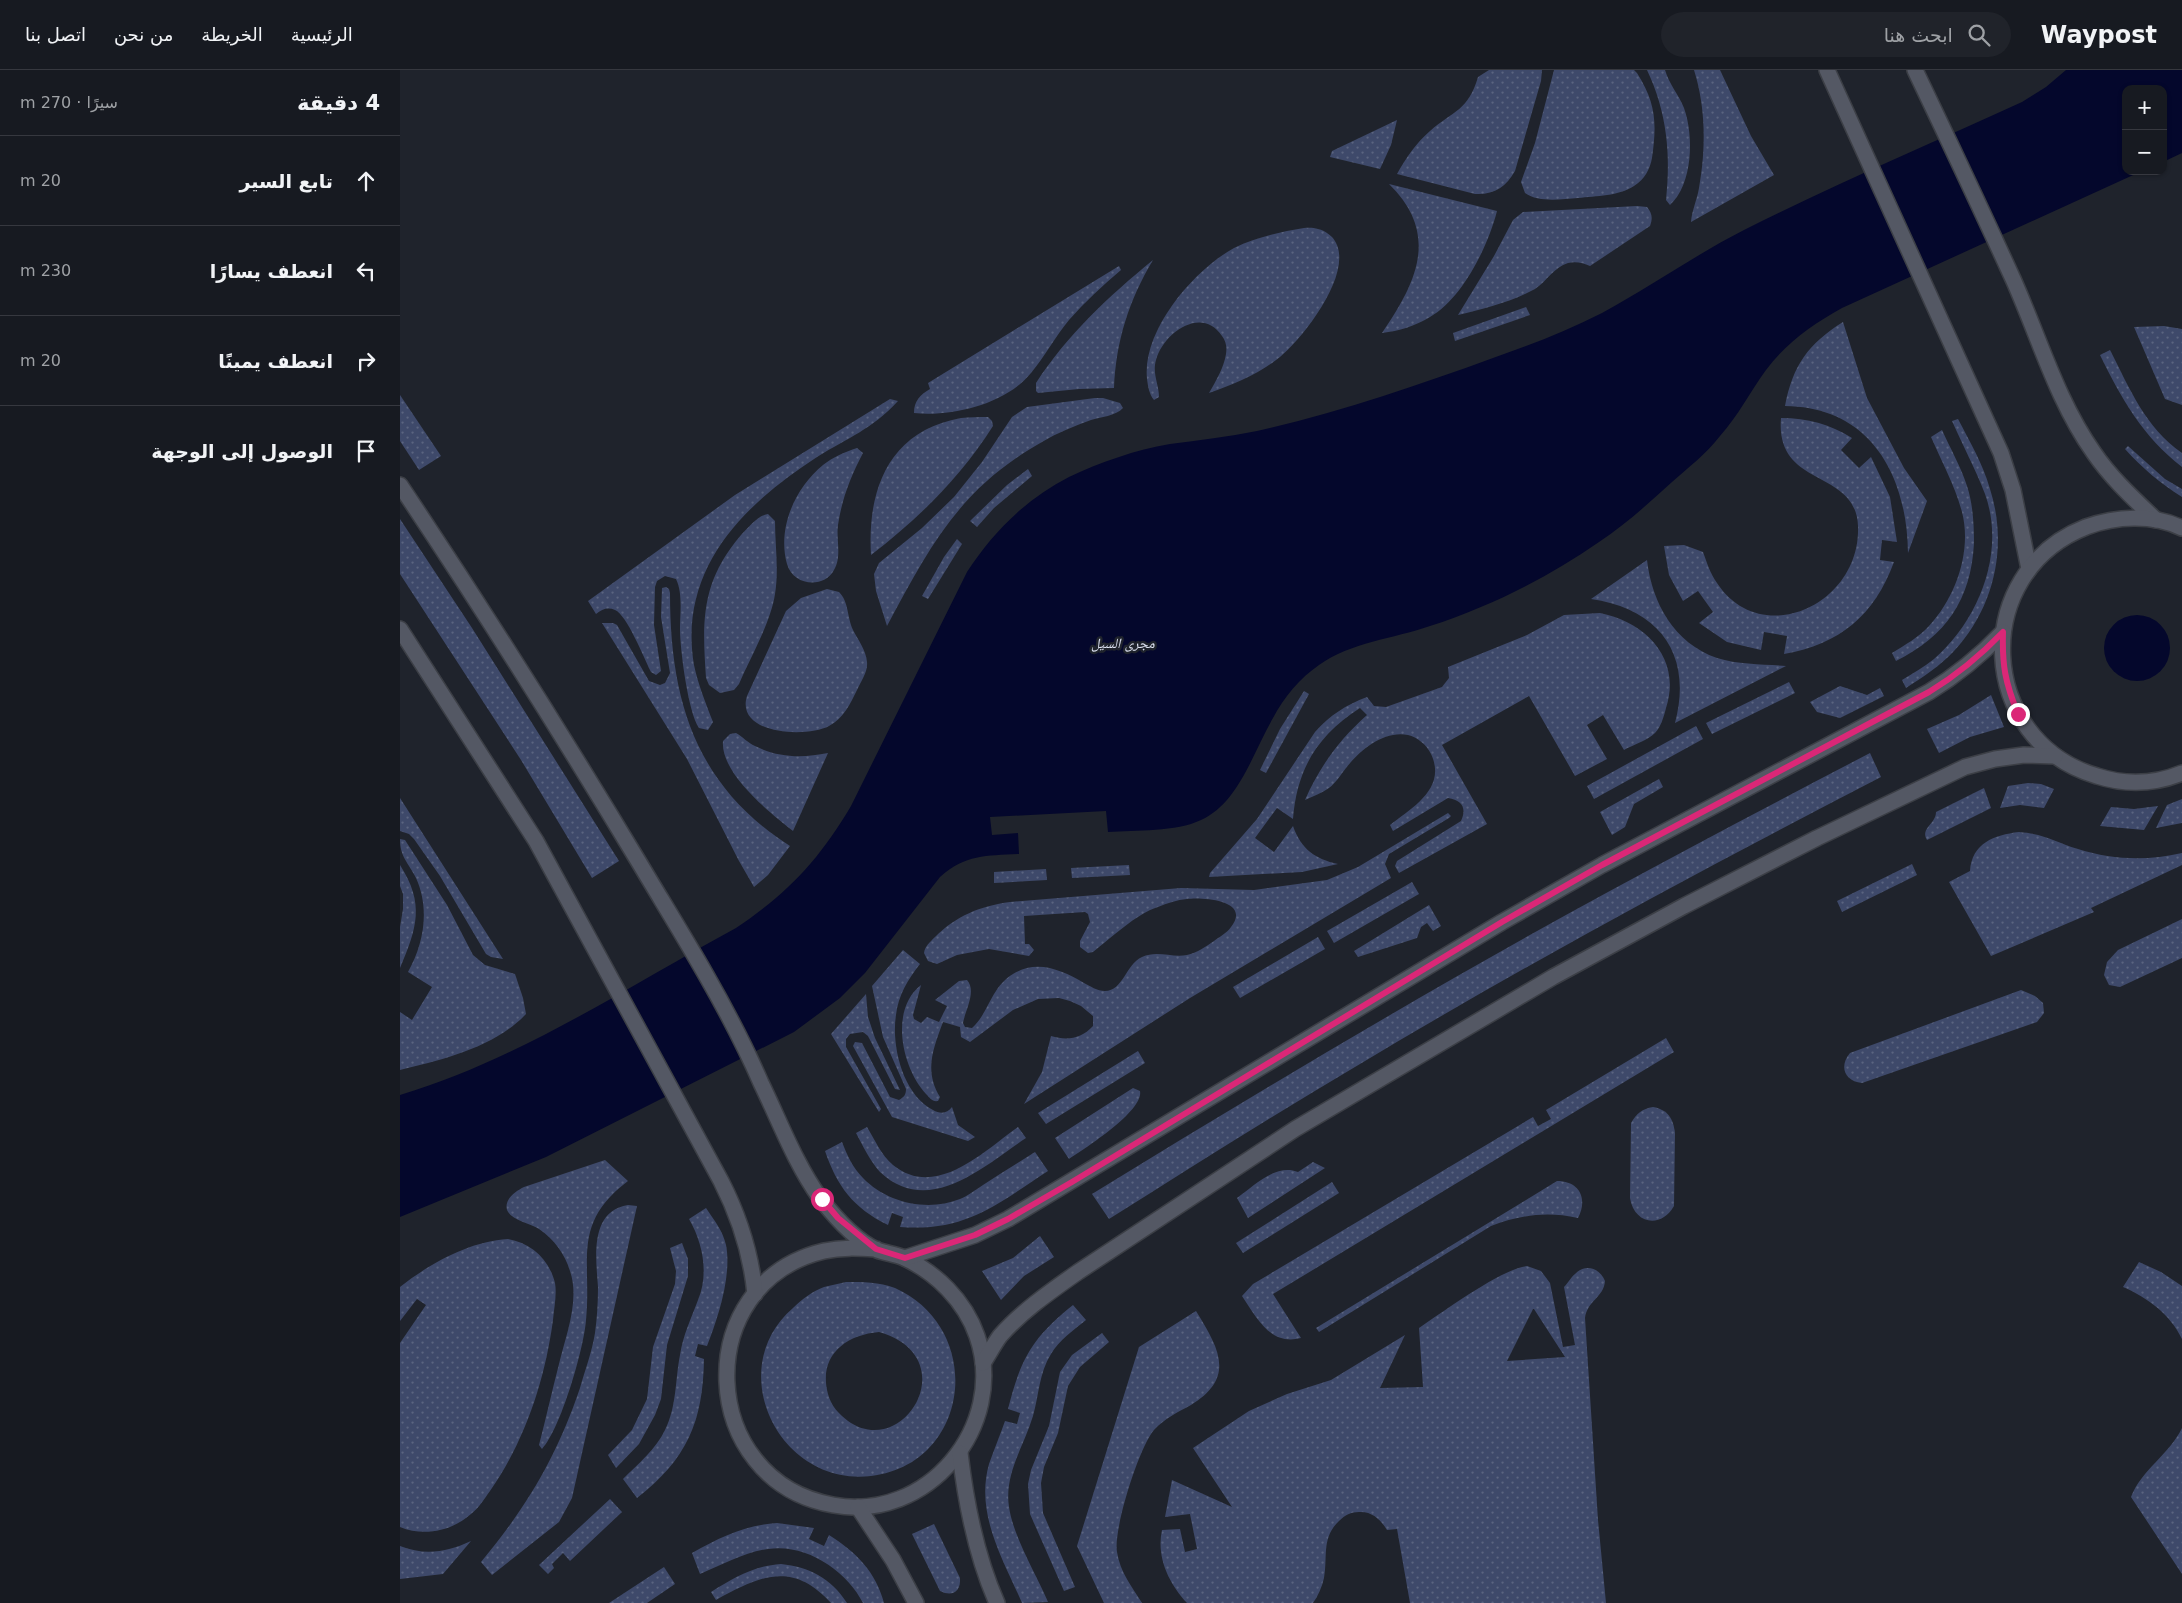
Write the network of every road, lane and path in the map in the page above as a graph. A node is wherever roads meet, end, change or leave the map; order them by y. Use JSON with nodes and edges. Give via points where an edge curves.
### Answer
{"nodes":[{"id":1,"x":1827,"y":70,"type":"edge"},
{"id":2,"x":1915,"y":70,"type":"edge"},
{"id":3,"x":400,"y":485,"type":"edge"},
{"id":4,"x":2156,"y":520,"type":"junction"},
{"id":5,"x":2182,"y":528,"type":"edge"},
{"id":6,"x":2029,"y":569,"type":"junction"},
{"id":7,"x":400,"y":629,"type":"edge"},
{"id":8,"x":2003,"y":632,"type":"junction"},
{"id":9,"x":2055,"y":756,"type":"junction"},
{"id":10,"x":2182,"y":773,"type":"edge"},
{"id":11,"x":876,"y":1249,"type":"junction"},
{"id":12,"x":905,"y":1258,"type":"junction"},
{"id":13,"x":755,"y":1294,"type":"junction"},
{"id":14,"x":983,"y":1363,"type":"junction"},
{"id":15,"x":960,"y":1453,"type":"junction"},
{"id":16,"x":858,"y":1508,"type":"junction"},
{"id":17,"x":916,"y":1603,"type":"edge"},
{"id":18,"x":997,"y":1603,"type":"edge"}],
"edges":[{"from":1,"to":6,"type":"street","via":[[1938,317],[1986,415],[2013,490]]},
{"from":2,"to":4,"type":"street","via":[[2078,428],[2113,477]]},
{"from":3,"to":11,"type":"street","via":[[515,662],[707,977],[808,1179],[838,1218]]},
{"from":4,"to":5,"type":"street"},
{"from":4,"to":6,"type":"street","via":[[2128,518],[2099,522],[2073,532],[2049,548]]},
{"from":6,"to":8,"type":"street","via":[[2008,609]]},
{"from":7,"to":13,"type":"street","via":[[521,816],[722,1181],[741,1224],[753,1270]]},
{"from":8,"to":9,"type":"street","via":[[2002,660],[2007,688],[2018,714],[2034,737]]},
{"from":8,"to":12,"type":"street","via":[[1975,660],[1929,692],[1602,865],[1502,922],[1008,1219],[975,1235]]},
{"from":9,"to":10,"type":"street","via":[[2081,772],[2110,780],[2141,783]]},
{"from":9,"to":14,"type":"street","via":[[2024,755],[1995,759],[1938,779],[1817,838],[1553,977],[1295,1129],[1071,1277],[1017,1319]]},
{"from":11,"to":12,"type":"street"},
{"from":11,"to":13,"type":"street","via":[[822,1252],[797,1261],[774,1275]]},
{"from":12,"to":14,"type":"street","via":[[929,1272],[966,1311],[977,1336]]},
{"from":13,"to":16,"type":"street","via":[[732,1335],[726,1358],[728,1406],[735,1427],[758,1463],[791,1490],[834,1506]]},
{"from":14,"to":15,"type":"street","via":[[983,1394],[975,1425]]},
{"from":15,"to":16,"type":"street","via":[[940,1476],[916,1492],[888,1503]]},
{"from":15,"to":18,"type":"street","via":[[971,1523]]},
{"from":16,"to":17,"type":"street"}]}
